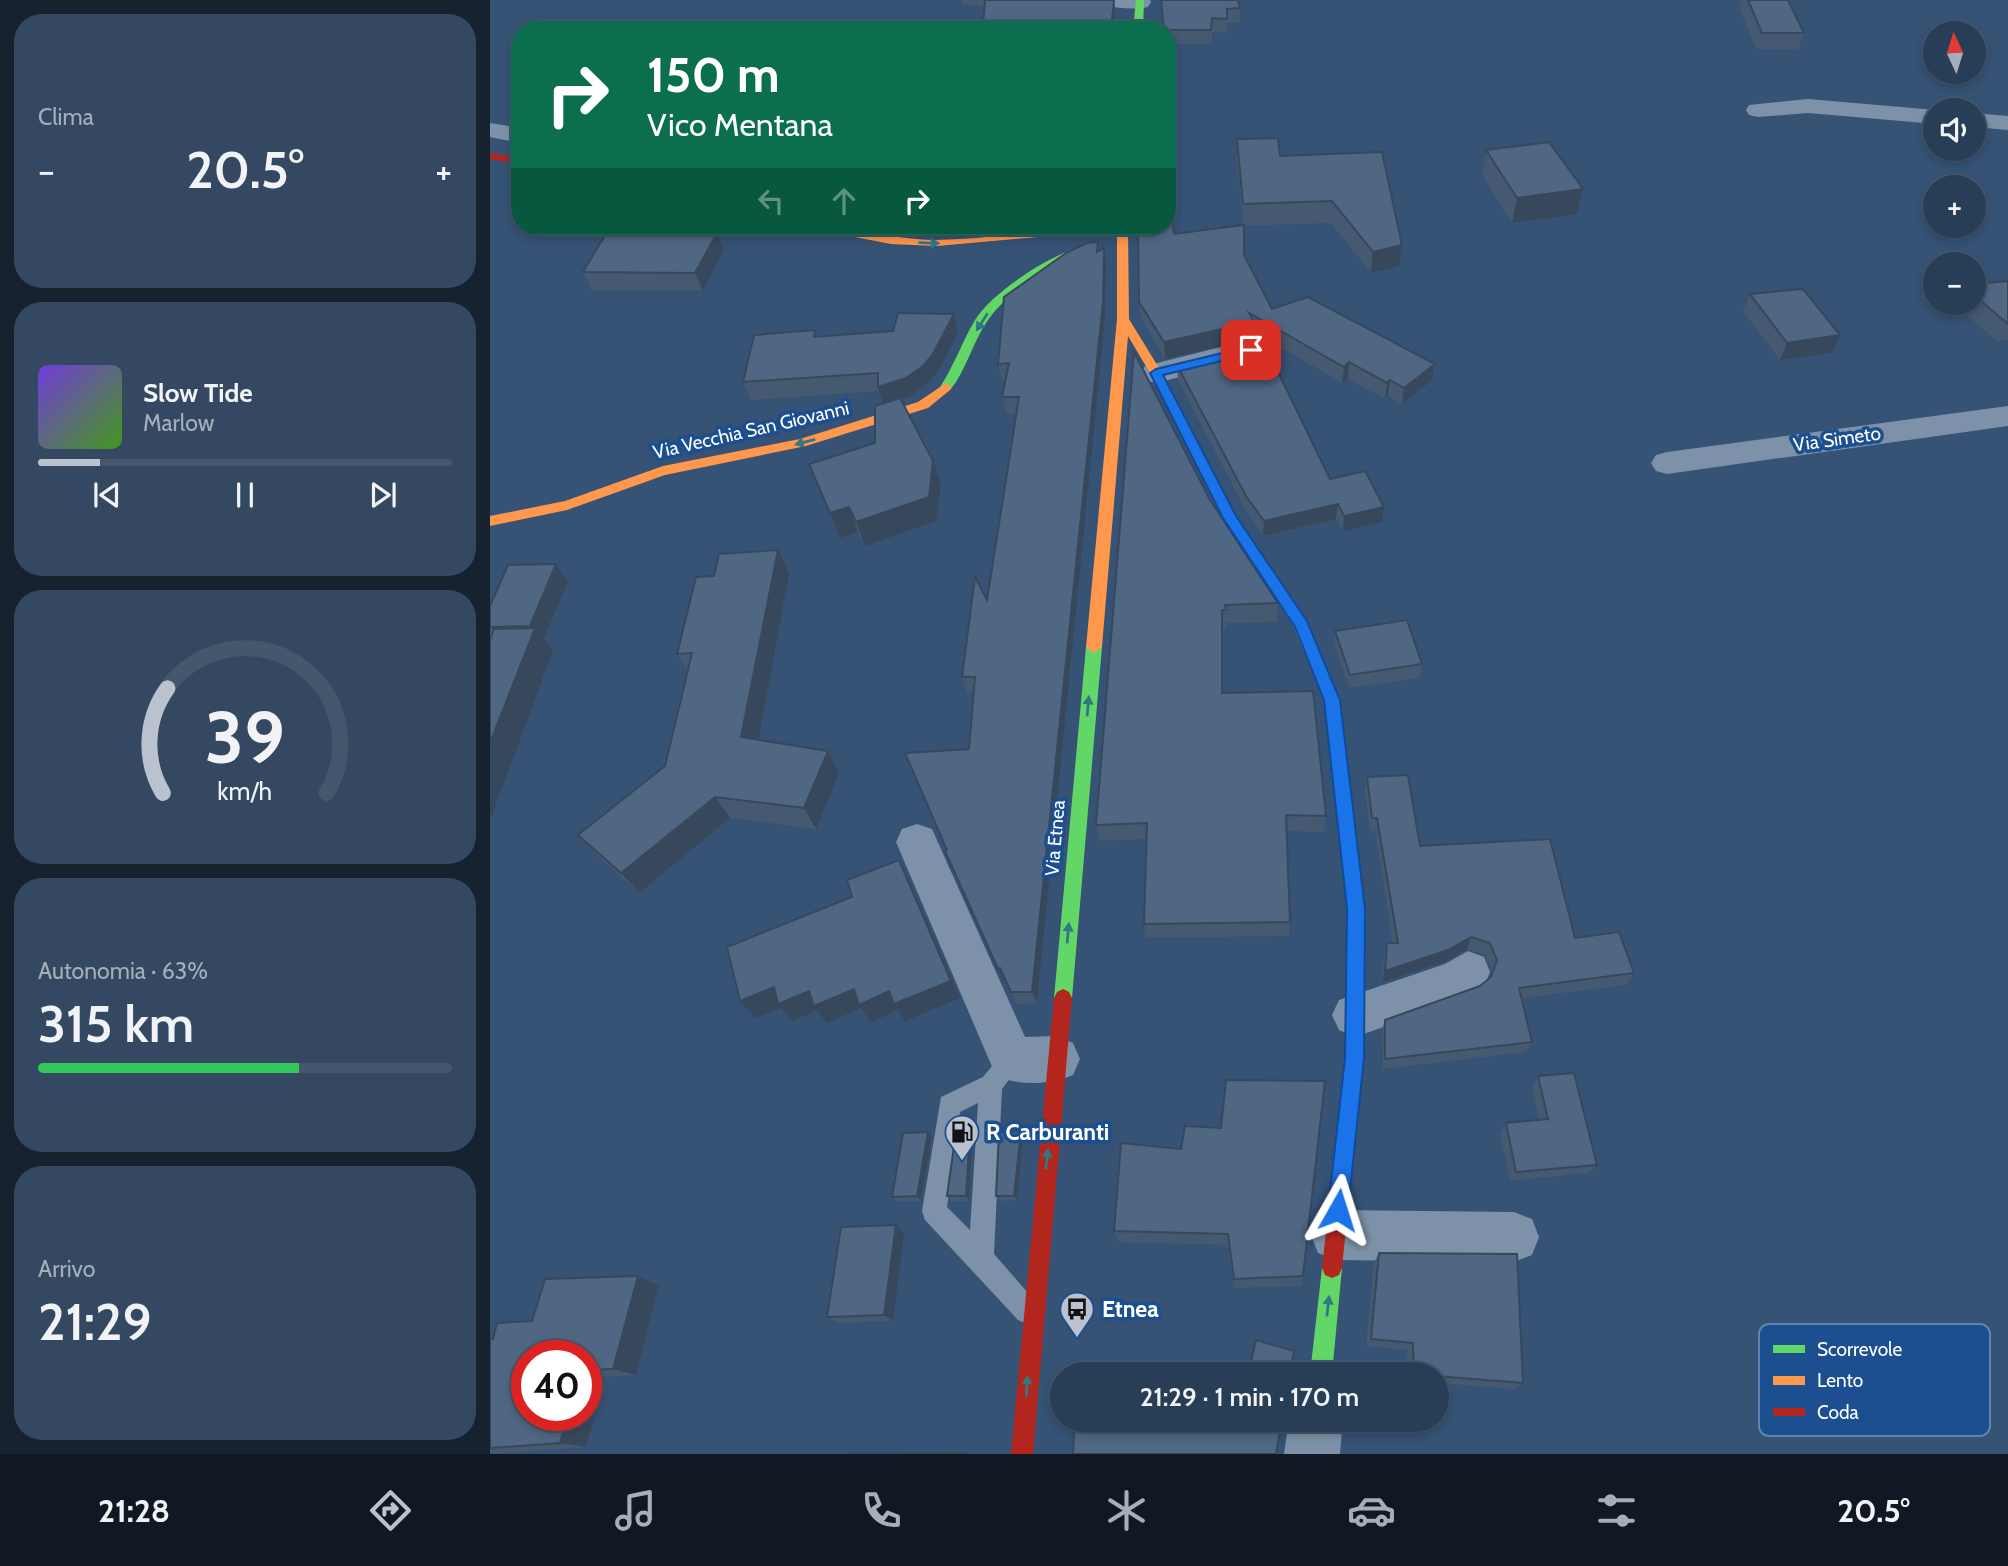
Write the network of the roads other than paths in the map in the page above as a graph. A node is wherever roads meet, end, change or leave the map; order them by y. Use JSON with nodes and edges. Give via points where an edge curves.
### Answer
{"nodes":[{"id":1,"x":1111,"y":0,"type":"edge"},
{"id":2,"x":1140,"y":1,"type":"edge"},
{"id":3,"x":1139,"y":21,"type":"edge"},
{"id":4,"x":1758,"y":110,"type":"dead end"},
{"id":5,"x":1923,"y":116,"type":"edge"},
{"id":6,"x":1986,"y":121,"type":"edge"},
{"id":7,"x":2008,"y":123,"type":"edge"},
{"id":8,"x":490,"y":130,"type":"edge"},
{"id":9,"x":511,"y":134,"type":"edge"},
{"id":10,"x":490,"y":156,"type":"edge"},
{"id":11,"x":511,"y":160,"type":"edge"},
{"id":12,"x":860,"y":235,"type":"edge"},
{"id":13,"x":1100,"y":235,"type":"edge"},
{"id":14,"x":1120,"y":235,"type":"edge"},
{"id":15,"x":1074,"y":245,"type":"junction"},
{"id":16,"x":1123,"y":319,"type":"junction"},
{"id":17,"x":1251,"y":350,"type":"edge"},
{"id":18,"x":1156,"y":373,"type":"junction"},
{"id":19,"x":2008,"y":416,"type":"edge"},
{"id":20,"x":1667,"y":463,"type":"dead end"},
{"id":21,"x":490,"y":522,"type":"edge"},
{"id":22,"x":916,"y":842,"type":"dead end"},
{"id":23,"x":1468,"y":972,"type":"dead end"},
{"id":24,"x":1355,"y":1015,"type":"junction"},
{"id":25,"x":1057,"y":1059,"type":"junction"},
{"id":26,"x":1002,"y":1072,"type":"junction"},
{"id":27,"x":1336,"y":1236,"type":"junction"},
{"id":28,"x":1514,"y":1237,"type":"dead end"},
{"id":29,"x":981,"y":1259,"type":"junction"},
{"id":30,"x":1032,"y":1317,"type":"junction"},
{"id":31,"x":1322,"y":1362,"type":"edge"},
{"id":32,"x":1315,"y":1432,"type":"edge"},
{"id":33,"x":1022,"y":1454,"type":"edge"},
{"id":34,"x":1312,"y":1454,"type":"edge"}],
"edges":[{"from":1,"to":2,"type":"street"},
{"from":2,"to":3,"type":"street"},
{"from":4,"to":5,"type":"street","via":[[1808,106]]},
{"from":6,"to":7,"type":"street"},
{"from":8,"to":9,"type":"street"},
{"from":10,"to":11,"type":"street"},
{"from":12,"to":15,"type":"street","one_way":true,"via":[[891,241]]},
{"from":13,"to":15,"type":"street"},
{"from":14,"to":16,"type":"street","name":"Via Etnea","via":[[1115,250]]},
{"from":15,"to":21,"type":"street","name":"Via Vecchia San Giovanni","one_way":true,"via":[[993,306],[953,378],[923,405],[802,443],[663,471],[566,505]]},
{"from":16,"to":18,"type":"street"},
{"from":25,"to":16,"type":"street","name":"Via Etnea","one_way":true},
{"from":17,"to":18,"type":"street"},
{"from":18,"to":24,"type":"street","via":[[1230,518],[1301,625],[1332,700],[1356,909]]},
{"from":19,"to":20,"type":"street","name":"Via Simeto"},
{"from":22,"to":26,"type":"street"},
{"from":23,"to":24,"type":"street","via":[[1459,980]]},
{"from":24,"to":27,"type":"street"},
{"from":25,"to":26,"type":"street"},
{"from":30,"to":25,"type":"street","name":"Via Etnea","one_way":true},
{"from":26,"to":29,"type":"lane"},
{"from":26,"to":29,"type":"lane","via":[[949,1105],[934,1211]]},
{"from":27,"to":28,"type":"street"},
{"from":31,"to":27,"type":"street","one_way":true},
{"from":29,"to":30,"type":"lane"},
{"from":33,"to":30,"type":"street","name":"Via Etnea","one_way":true},
{"from":32,"to":34,"type":"street"}]}
